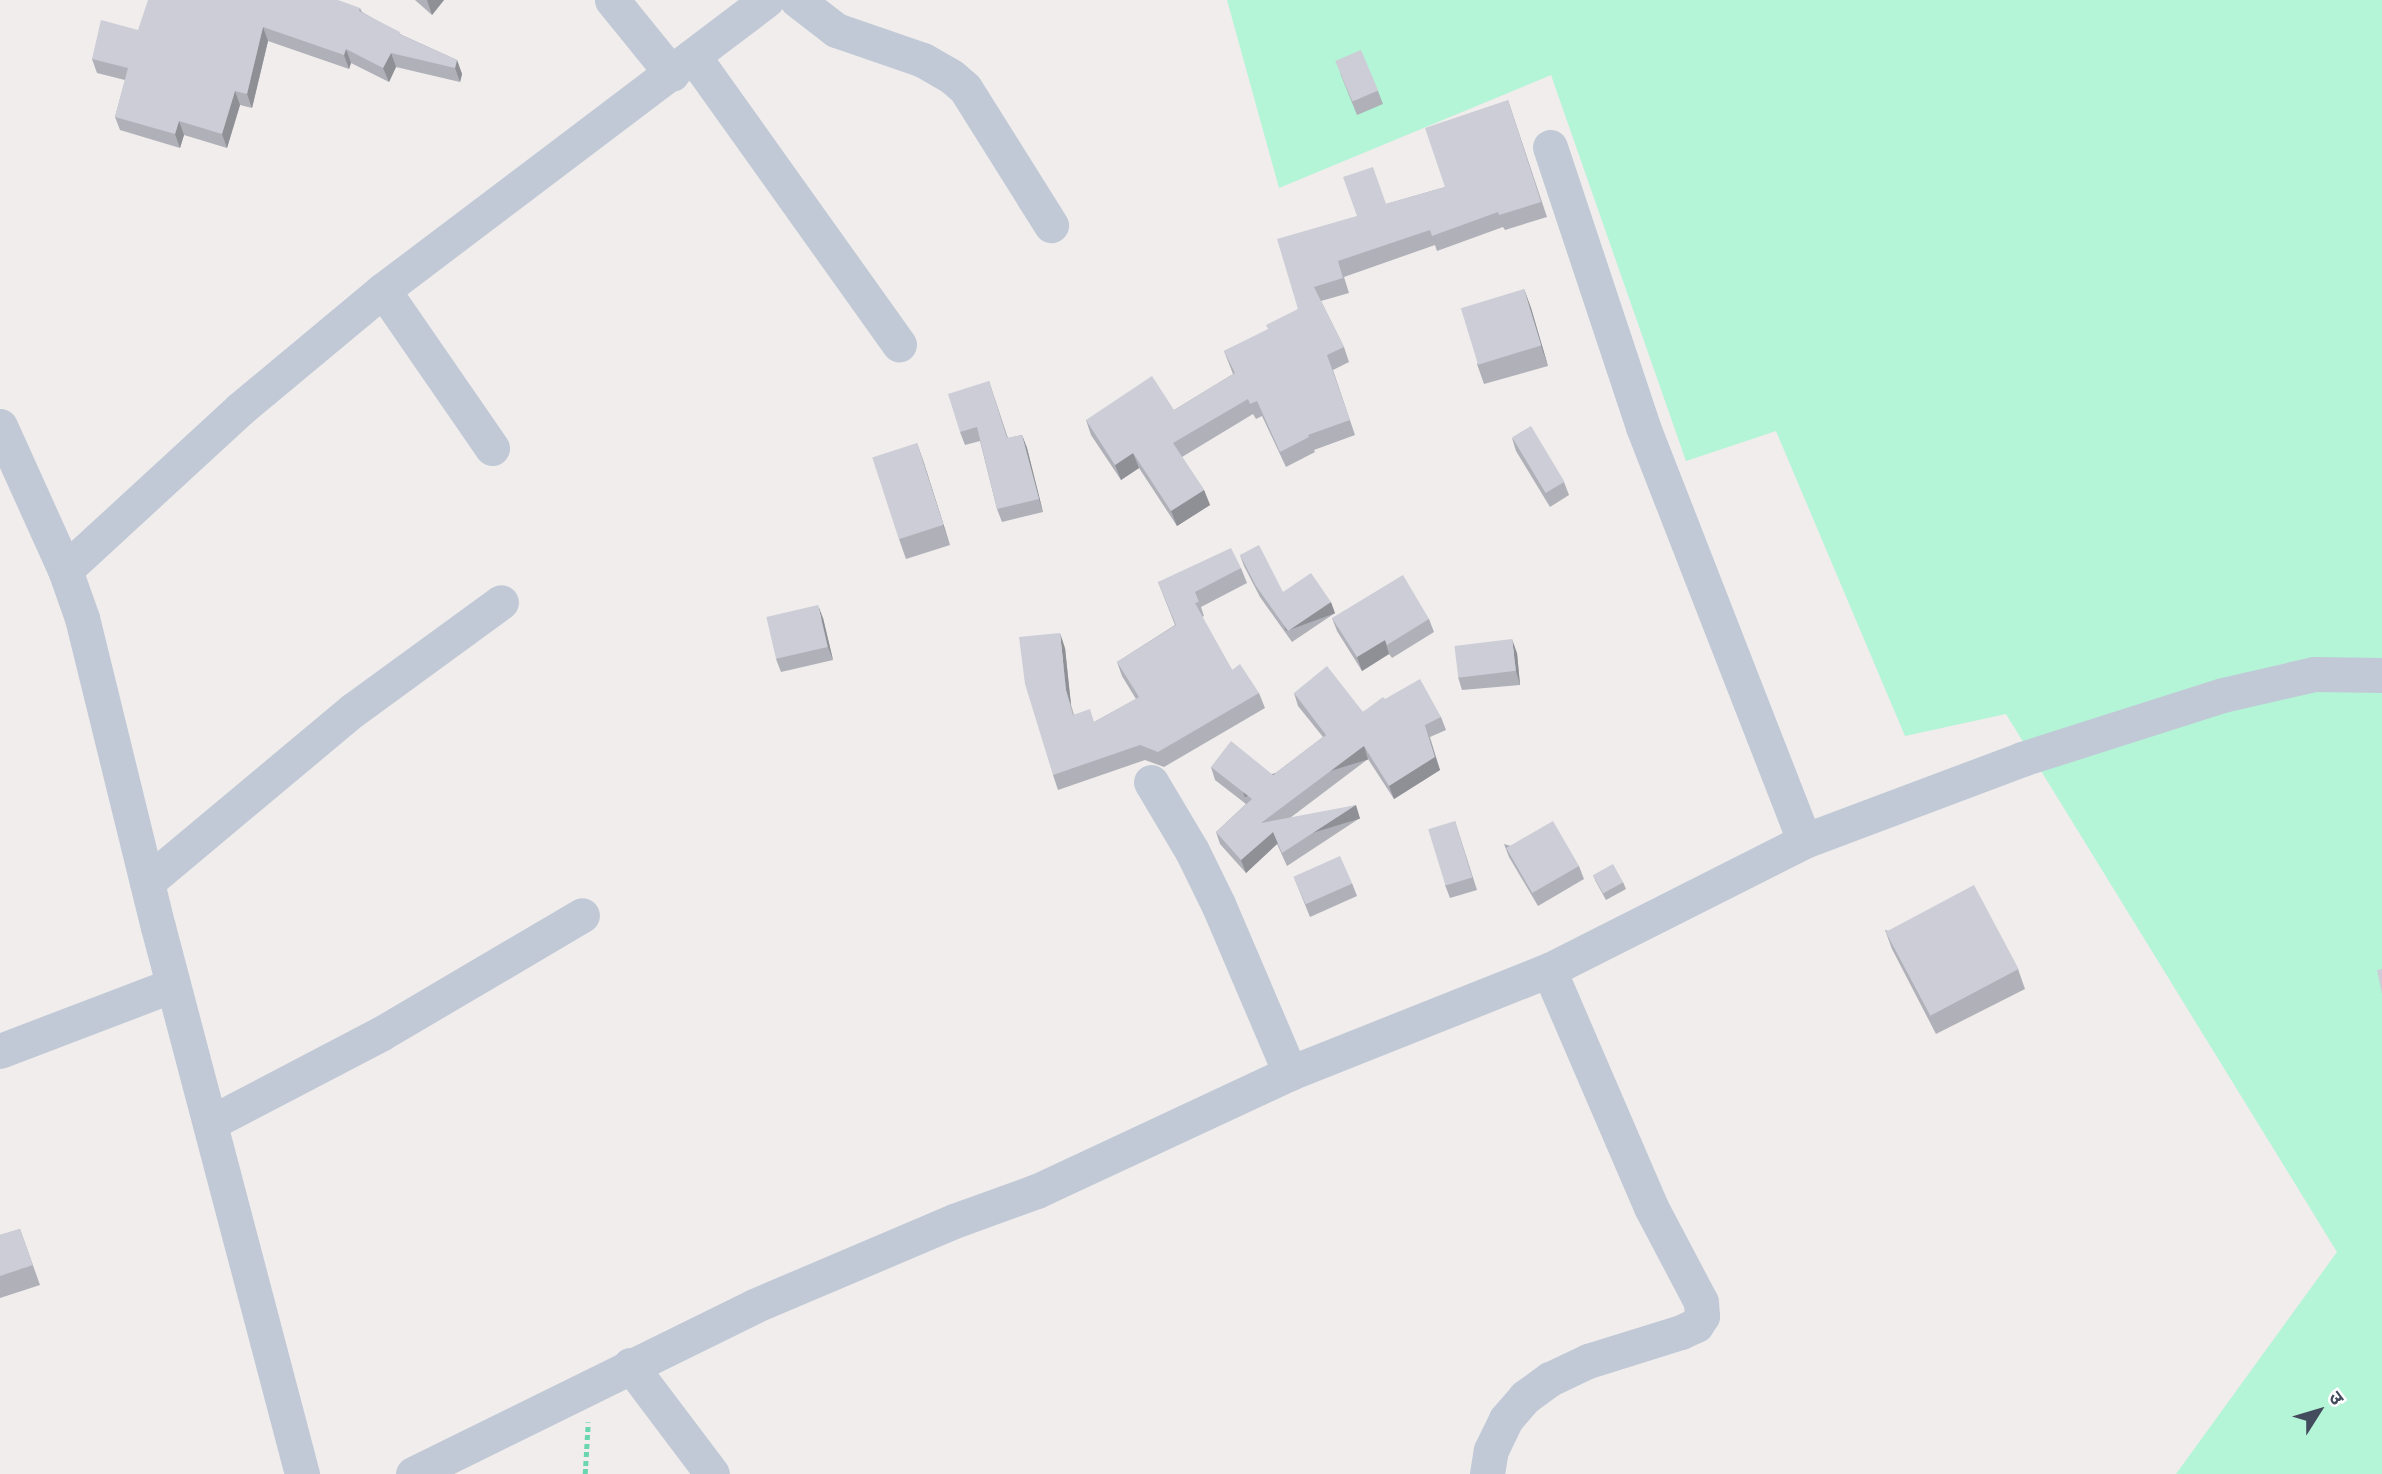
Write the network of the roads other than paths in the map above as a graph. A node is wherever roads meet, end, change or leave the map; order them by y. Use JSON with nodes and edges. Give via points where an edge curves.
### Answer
{"nodes":[{"id":1,"x":611,"y":0,"type":"edge"},
{"id":2,"x":767,"y":0,"type":"edge"},
{"id":3,"x":797,"y":0,"type":"edge"},
{"id":4,"x":683,"y":66,"type":"junction"},
{"id":5,"x":1550,"y":147,"type":"dead end"},
{"id":6,"x":1051,"y":225,"type":"dead end"},
{"id":7,"x":383,"y":290,"type":"junction"},
{"id":8,"x":899,"y":344,"type":"dead end"},
{"id":9,"x":0,"y":426,"type":"edge"},
{"id":10,"x":492,"y":448,"type":"dead end"},
{"id":11,"x":65,"y":570,"type":"junction"},
{"id":12,"x":501,"y":602,"type":"dead end"},
{"id":13,"x":2382,"y":675,"type":"edge"},
{"id":14,"x":1152,"y":782,"type":"dead end"},
{"id":15,"x":1804,"y":841,"type":"junction"},
{"id":16,"x":147,"y":882,"type":"junction"},
{"id":17,"x":582,"y":915,"type":"dead end"},
{"id":18,"x":1549,"y":970,"type":"junction"},
{"id":19,"x":173,"y":985,"type":"junction"},
{"id":20,"x":0,"y":1051,"type":"edge"},
{"id":21,"x":1290,"y":1073,"type":"junction"},
{"id":22,"x":210,"y":1123,"type":"junction"},
{"id":23,"x":630,"y":1365,"type":"junction"},
{"id":24,"x":302,"y":1474,"type":"edge"},
{"id":25,"x":413,"y":1474,"type":"edge"},
{"id":26,"x":712,"y":1474,"type":"edge"},
{"id":27,"x":1488,"y":1474,"type":"edge"}],
"edges":[{"from":1,"to":4,"type":"street"},
{"from":2,"to":4,"type":"street"},
{"from":3,"to":6,"type":"street","via":[[836,30],[923,61],[965,88]]},
{"from":4,"to":7,"type":"street"},
{"from":4,"to":8,"type":"street"},
{"from":5,"to":15,"type":"street","via":[[1643,426]]},
{"from":7,"to":10,"type":"street"},
{"from":7,"to":11,"type":"street","via":[[240,409]]},
{"from":9,"to":11,"type":"street"},
{"from":11,"to":16,"type":"street","via":[[82,618]]},
{"from":12,"to":16,"type":"street","via":[[353,710]]},
{"from":13,"to":15,"type":"street","via":[[2314,674],[2223,695],[2022,759]]},
{"from":14,"to":21,"type":"street","via":[[1218,904]]},
{"from":15,"to":18,"type":"street"},
{"from":16,"to":19,"type":"street"},
{"from":17,"to":22,"type":"street","via":[[382,1033]]},
{"from":18,"to":21,"type":"street"},
{"from":18,"to":27,"type":"street","via":[[1651,1207],[1701,1302],[1702,1316],[1696,1325],[1681,1332],[1588,1361],[1550,1379],[1506,1419],[1491,1450]]},
{"from":19,"to":20,"type":"street"},
{"from":19,"to":22,"type":"street"},
{"from":21,"to":23,"type":"street","via":[[1037,1191],[766,1301]]},
{"from":22,"to":24,"type":"street"},
{"from":23,"to":25,"type":"street"},
{"from":23,"to":26,"type":"street"}]}
